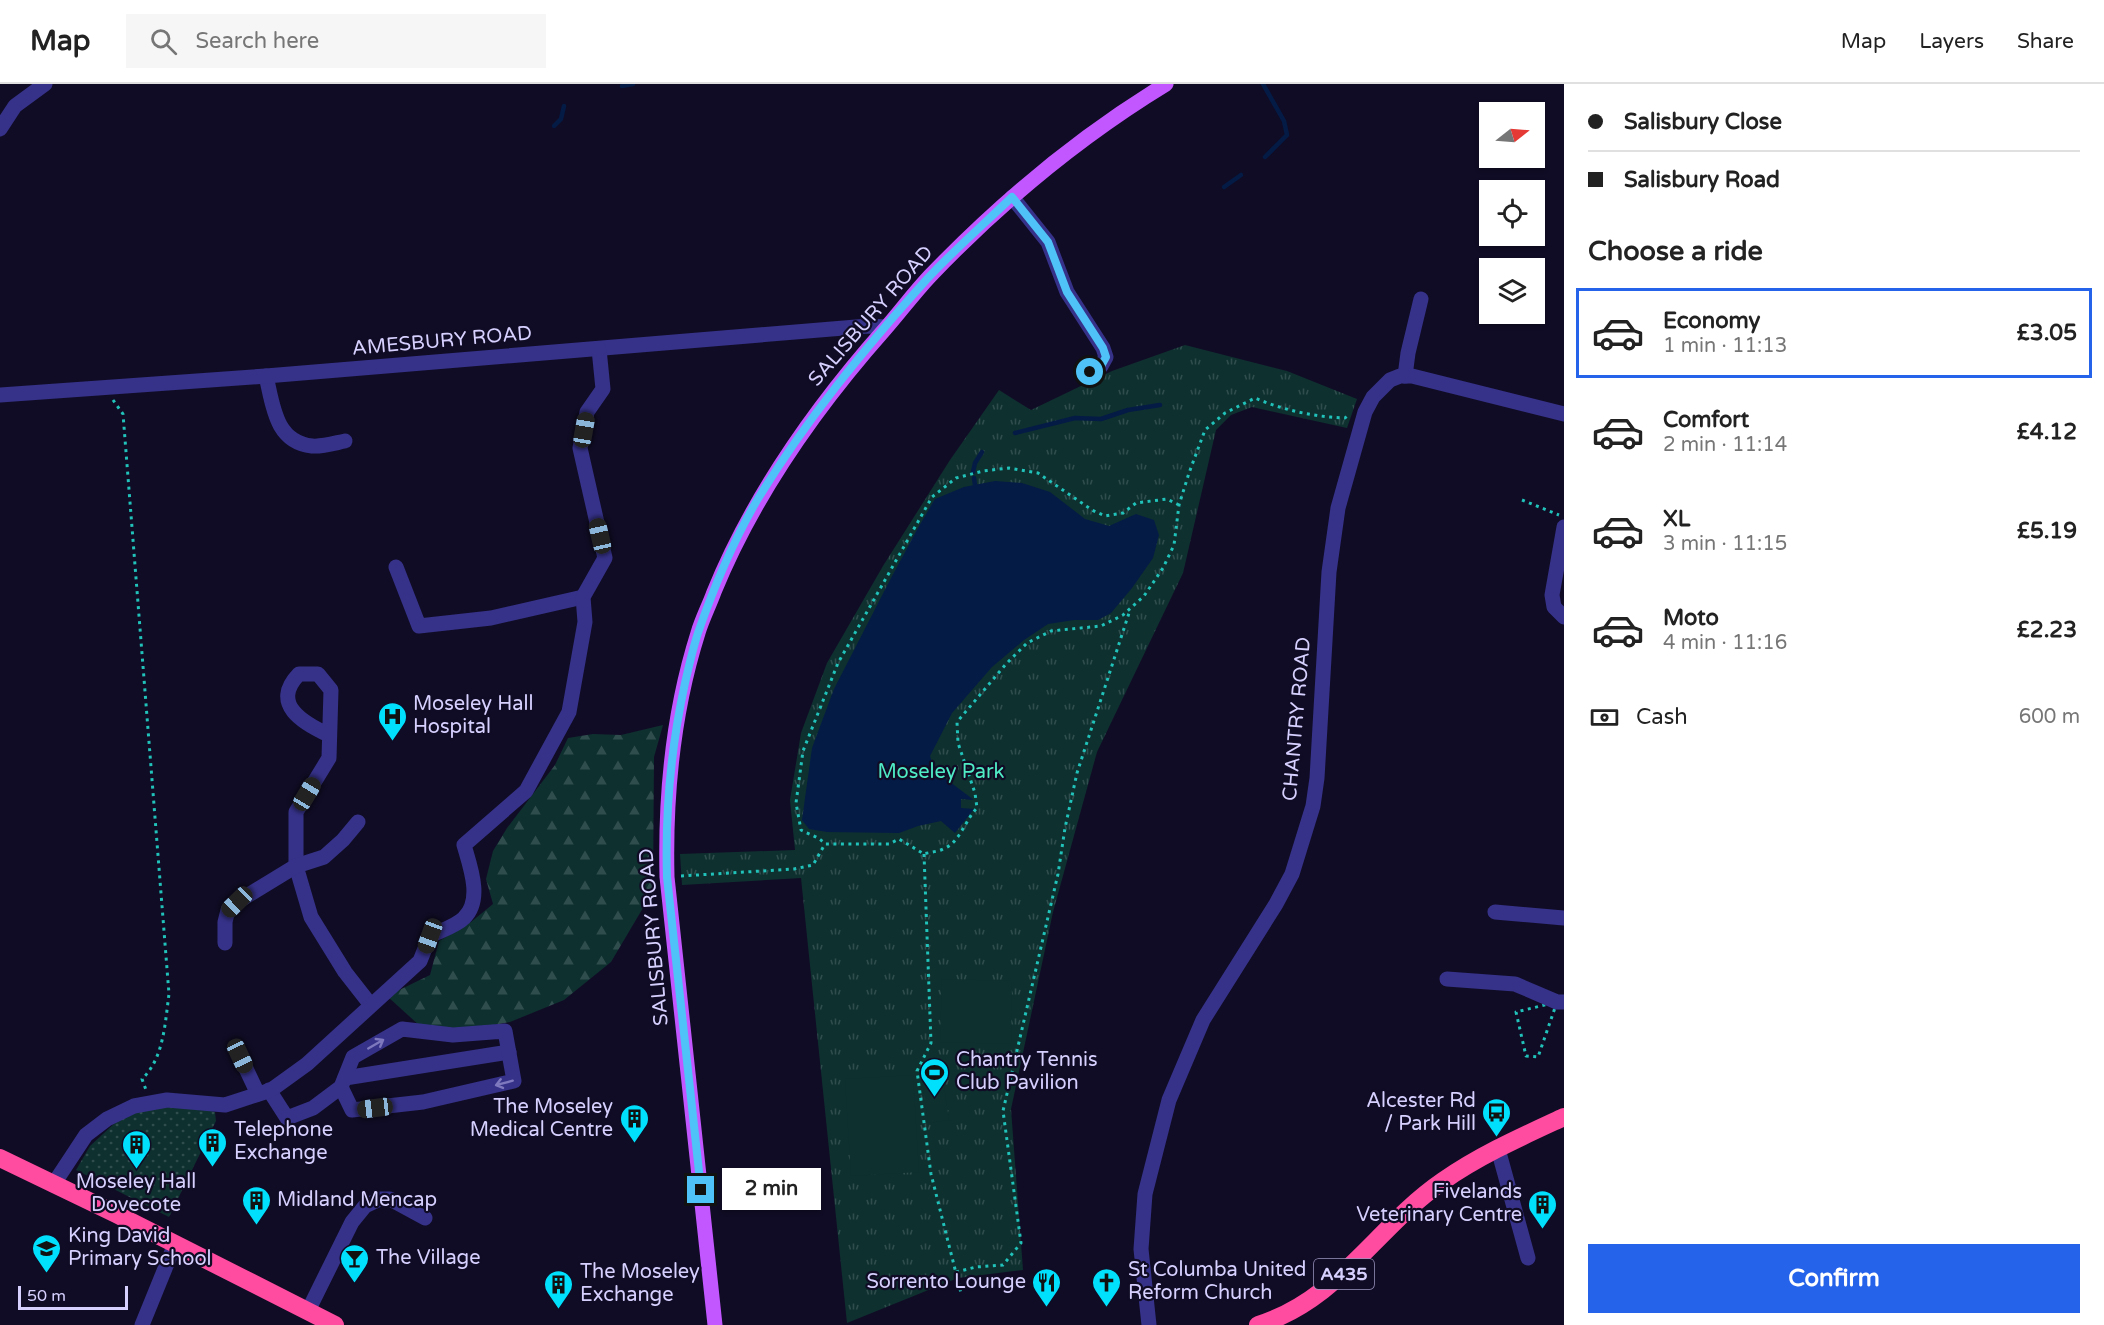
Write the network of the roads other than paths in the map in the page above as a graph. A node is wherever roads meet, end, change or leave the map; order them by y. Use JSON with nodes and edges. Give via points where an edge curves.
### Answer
{"nodes":[{"id":1,"x":45,"y":84,"type":"edge"},
{"id":2,"x":1166,"y":84,"type":"edge"},
{"id":3,"x":0,"y":129,"type":"edge"},
{"id":4,"x":1012,"y":197,"type":"junction"},
{"id":5,"x":1421,"y":299,"type":"dead end"},
{"id":6,"x":886,"y":327,"type":"junction"},
{"id":7,"x":599,"y":349,"type":"junction"},
{"id":8,"x":1090,"y":372,"type":"dead end"},
{"id":9,"x":266,"y":376,"type":"junction"},
{"id":10,"x":1406,"y":376,"type":"junction"},
{"id":11,"x":0,"y":395,"type":"edge"},
{"id":12,"x":1564,"y":414,"type":"edge"},
{"id":13,"x":345,"y":441,"type":"dead end"},
{"id":14,"x":1564,"y":527,"type":"edge"},
{"id":15,"x":396,"y":567,"type":"dead end"},
{"id":16,"x":583,"y":597,"type":"junction"},
{"id":17,"x":1564,"y":617,"type":"edge"},
{"id":18,"x":329,"y":735,"type":"dead end"},
{"id":19,"x":358,"y":822,"type":"dead end"},
{"id":20,"x":296,"y":866,"type":"junction"},
{"id":21,"x":1495,"y":912,"type":"dead end"},
{"id":22,"x":1564,"y":918,"type":"edge"},
{"id":23,"x":225,"y":943,"type":"dead end"},
{"id":24,"x":1447,"y":979,"type":"dead end"},
{"id":25,"x":1560,"y":1002,"type":"edge"},
{"id":26,"x":370,"y":1004,"type":"junction"},
{"id":27,"x":335,"y":1038,"type":"junction"},
{"id":28,"x":509,"y":1052,"type":"junction"},
{"id":29,"x":240,"y":1056,"type":"dead end"},
{"id":30,"x":353,"y":1058,"type":"junction"},
{"id":31,"x":343,"y":1082,"type":"junction"},
{"id":32,"x":264,"y":1092,"type":"junction"},
{"id":33,"x":1564,"y":1118,"type":"edge"},
{"id":34,"x":1498,"y":1149,"type":"junction"},
{"id":35,"x":0,"y":1158,"type":"edge"},
{"id":36,"x":53,"y":1185,"type":"junction"},
{"id":37,"x":425,"y":1218,"type":"dead end"},
{"id":38,"x":175,"y":1244,"type":"junction"},
{"id":39,"x":1528,"y":1258,"type":"dead end"},
{"id":40,"x":308,"y":1311,"type":"junction"},
{"id":41,"x":142,"y":1325,"type":"edge"},
{"id":42,"x":335,"y":1325,"type":"edge"},
{"id":43,"x":715,"y":1325,"type":"edge"},
{"id":44,"x":1149,"y":1325,"type":"edge"},
{"id":45,"x":1258,"y":1325,"type":"edge"}],
"edges":[{"from":1,"to":3,"type":"street","via":[[15,106]]},
{"from":2,"to":4,"type":"main road","name":"SALISBURY ROAD","via":[[1095,131]]},
{"from":4,"to":6,"type":"main road","name":"SALISBURY ROAD","via":[[927,279]]},
{"from":4,"to":8,"type":"street","via":[[1048,242],[1067,292],[1103,348],[1106,357],[1101,366]]},
{"from":5,"to":10,"type":"street"},
{"from":6,"to":7,"type":"street","name":"AMESBURY ROAD"},
{"from":6,"to":43,"type":"main road","name":"SALISBURY ROAD","via":[[819,407],[755,504],[698,632],[677,717],[665,827],[667,877]]},
{"from":7,"to":9,"type":"street","name":"AMESBURY ROAD"},
{"from":7,"to":16,"type":"street","via":[[603,389],[587,412],[580,448],[605,558]]},
{"from":9,"to":11,"type":"street","name":"AMESBURY ROAD"},
{"from":9,"to":13,"type":"street","via":[[276,420],[294,442],[314,447]]},
{"from":10,"to":12,"type":"street"},
{"from":10,"to":44,"type":"street","name":"CHANTRY ROAD","via":[[1390,380],[1365,412],[1338,508],[1329,572],[1317,778],[1313,806],[1292,874],[1203,1020],[1169,1100],[1145,1194],[1141,1249]]},
{"from":14,"to":17,"type":"street","via":[[1552,595],[1554,607]]},
{"from":15,"to":16,"type":"street","via":[[419,626],[490,618]]},
{"from":16,"to":26,"type":"street","via":[[585,622],[569,712],[526,791],[464,844],[472,874],[473,900],[464,918],[430,936],[420,961]]},
{"from":18,"to":20,"type":"street","via":[[329,758],[296,812]]},
{"from":19,"to":20,"type":"street","via":[[324,857]]},
{"from":20,"to":23,"type":"street","via":[[228,910]]},
{"from":20,"to":26,"type":"street","via":[[311,916]]},
{"from":21,"to":22,"type":"street"},
{"from":24,"to":25,"type":"street","via":[[1515,984]]},
{"from":26,"to":27,"type":"street"},
{"from":27,"to":30,"type":"street"},
{"from":27,"to":32,"type":"street","via":[[307,1064]]},
{"from":30,"to":28,"type":"street","one_way":true,"via":[[402,1029],[453,1035],[505,1031]]},
{"from":28,"to":31,"type":"street"},
{"from":28,"to":31,"type":"street","one_way":true,"via":[[514,1082],[423,1102],[352,1110]]},
{"from":29,"to":32,"type":"street"},
{"from":30,"to":31,"type":"street"},
{"from":31,"to":32,"type":"street","via":[[313,1108],[287,1118]]},
{"from":32,"to":36,"type":"street","via":[[225,1105],[167,1100],[134,1106],[86,1135]]},
{"from":33,"to":34,"type":"highway","number":"A435"},
{"from":34,"to":39,"type":"street"},
{"from":34,"to":45,"type":"highway","number":"A435","via":[[1443,1180],[1309,1302]]},
{"from":35,"to":36,"type":"highway"},
{"from":36,"to":38,"type":"highway"},
{"from":37,"to":40,"type":"street","via":[[390,1199],[365,1206],[352,1222]]},
{"from":38,"to":40,"type":"highway"},
{"from":38,"to":41,"type":"street"},
{"from":40,"to":42,"type":"highway"}]}
